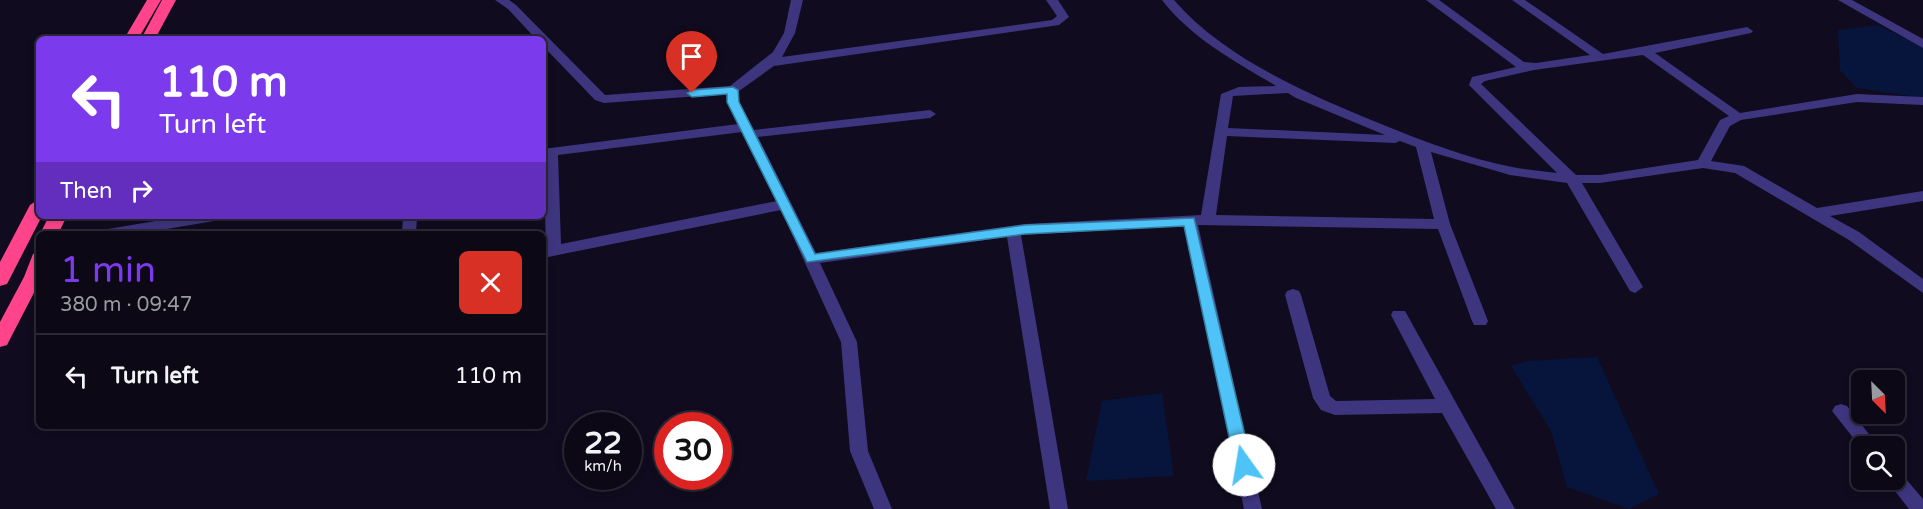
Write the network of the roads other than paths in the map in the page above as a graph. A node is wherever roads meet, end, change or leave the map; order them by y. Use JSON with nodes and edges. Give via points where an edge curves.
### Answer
{"nodes":[{"id":1,"x":154,"y":0,"type":"edge"},
{"id":2,"x":169,"y":0,"type":"edge"},
{"id":3,"x":797,"y":0,"type":"edge"},
{"id":4,"x":1052,"y":0,"type":"edge"},
{"id":5,"x":1168,"y":0,"type":"edge"},
{"id":6,"x":1432,"y":0,"type":"edge"},
{"id":7,"x":1518,"y":0,"type":"edge"},
{"id":8,"x":1844,"y":0,"type":"edge"},
{"id":9,"x":506,"y":1,"type":"edge"},
{"id":10,"x":1747,"y":31,"type":"dead end"},
{"id":11,"x":133,"y":36,"type":"edge"},
{"id":12,"x":150,"y":36,"type":"edge"},
{"id":13,"x":541,"y":36,"type":"edge"},
{"id":14,"x":546,"y":41,"type":"edge"},
{"id":15,"x":1923,"y":44,"type":"edge"},
{"id":16,"x":1645,"y":51,"type":"junction"},
{"id":17,"x":1600,"y":57,"type":"junction"},
{"id":18,"x":774,"y":62,"type":"junction"},
{"id":19,"x":1536,"y":67,"type":"junction"},
{"id":20,"x":1290,"y":89,"type":"junction"},
{"id":21,"x":733,"y":90,"type":"junction"},
{"id":22,"x":1923,"y":101,"type":"edge"},
{"id":23,"x":930,"y":114,"type":"dead end"},
{"id":24,"x":1738,"y":117,"type":"junction"},
{"id":25,"x":748,"y":131,"type":"junction"},
{"id":26,"x":1220,"y":132,"type":"junction"},
{"id":27,"x":1407,"y":139,"type":"junction"},
{"id":28,"x":1422,"y":145,"type":"junction"},
{"id":29,"x":547,"y":152,"type":"edge"},
{"id":30,"x":1703,"y":164,"type":"junction"},
{"id":31,"x":1572,"y":179,"type":"junction"},
{"id":32,"x":1923,"y":196,"type":"edge"},
{"id":33,"x":786,"y":204,"type":"junction"},
{"id":34,"x":36,"y":211,"type":"edge"},
{"id":35,"x":1816,"y":213,"type":"junction"},
{"id":36,"x":196,"y":219,"type":"edge"},
{"id":37,"x":1208,"y":220,"type":"junction"},
{"id":38,"x":1190,"y":221,"type":"junction"},
{"id":39,"x":1443,"y":224,"type":"junction"},
{"id":40,"x":126,"y":231,"type":"edge"},
{"id":41,"x":1013,"y":231,"type":"junction"},
{"id":42,"x":548,"y":252,"type":"edge"},
{"id":43,"x":811,"y":259,"type":"junction"},
{"id":44,"x":36,"y":267,"type":"edge"},
{"id":45,"x":0,"y":279,"type":"edge"},
{"id":46,"x":1635,"y":287,"type":"dead end"},
{"id":47,"x":1923,"y":287,"type":"edge"},
{"id":48,"x":1293,"y":295,"type":"dead end"},
{"id":49,"x":1399,"y":315,"type":"dead end"},
{"id":50,"x":1480,"y":321,"type":"dead end"},
{"id":51,"x":0,"y":340,"type":"edge"},
{"id":52,"x":1447,"y":406,"type":"junction"},
{"id":53,"x":1841,"y":411,"type":"dead end"},
{"id":54,"x":1861,"y":436,"type":"edge"},
{"id":55,"x":1905,"y":490,"type":"edge"},
{"id":56,"x":883,"y":509,"type":"edge"},
{"id":57,"x":1059,"y":509,"type":"edge"},
{"id":58,"x":1253,"y":509,"type":"edge"},
{"id":59,"x":1506,"y":509,"type":"edge"},
{"id":60,"x":1920,"y":509,"type":"edge"}],
"edges":[{"from":1,"to":11,"type":"highway"},
{"from":2,"to":12,"type":"highway"},
{"from":3,"to":18,"type":"street","via":[[793,28]]},
{"from":4,"to":18,"type":"street","via":[[1063,17],[1055,23]]},
{"from":5,"to":20,"type":"street","via":[[1209,40]]},
{"from":6,"to":19,"type":"street","via":[[1515,62]]},
{"from":7,"to":17,"type":"street"},
{"from":8,"to":15,"type":"street"},
{"from":9,"to":13,"type":"street"},
{"from":10,"to":16,"type":"street"},
{"from":14,"to":21,"type":"street","via":[[604,99]]},
{"from":16,"to":17,"type":"street"},
{"from":16,"to":24,"type":"street"},
{"from":17,"to":19,"type":"street"},
{"from":18,"to":21,"type":"street"},
{"from":19,"to":31,"type":"street","via":[[1482,78],[1475,85]]},
{"from":20,"to":26,"type":"street","via":[[1227,94]]},
{"from":20,"to":27,"type":"street"},
{"from":21,"to":25,"type":"street","via":[[733,102]]},
{"from":22,"to":24,"type":"street","via":[[1857,98]]},
{"from":23,"to":25,"type":"street"},
{"from":24,"to":30,"type":"street","via":[[1725,123]]},
{"from":25,"to":29,"type":"street"},
{"from":25,"to":33,"type":"street"},
{"from":26,"to":27,"type":"street"},
{"from":26,"to":37,"type":"street"},
{"from":27,"to":28,"type":"street"},
{"from":28,"to":31,"type":"street","via":[[1510,171]]},
{"from":28,"to":39,"type":"street"},
{"from":29,"to":42,"type":"street"},
{"from":30,"to":31,"type":"street","via":[[1600,179]]},
{"from":30,"to":35,"type":"street","via":[[1725,165],[1754,175]]},
{"from":31,"to":46,"type":"street"},
{"from":32,"to":35,"type":"street"},
{"from":33,"to":42,"type":"street"},
{"from":33,"to":43,"type":"street"},
{"from":34,"to":45,"type":"highway"},
{"from":35,"to":47,"type":"street","via":[[1873,248]]},
{"from":36,"to":40,"type":"street"},
{"from":37,"to":38,"type":"street"},
{"from":37,"to":39,"type":"street"},
{"from":38,"to":41,"type":"street"},
{"from":38,"to":58,"type":"street"},
{"from":39,"to":50,"type":"street"},
{"from":41,"to":43,"type":"street"},
{"from":41,"to":57,"type":"street"},
{"from":43,"to":56,"type":"street","via":[[849,342],[859,451]]},
{"from":44,"to":51,"type":"highway"},
{"from":48,"to":52,"type":"street","via":[[1327,405],[1345,409]]},
{"from":49,"to":52,"type":"street"},
{"from":52,"to":59,"type":"street"},
{"from":53,"to":54,"type":"street"},
{"from":55,"to":60,"type":"street"}]}
